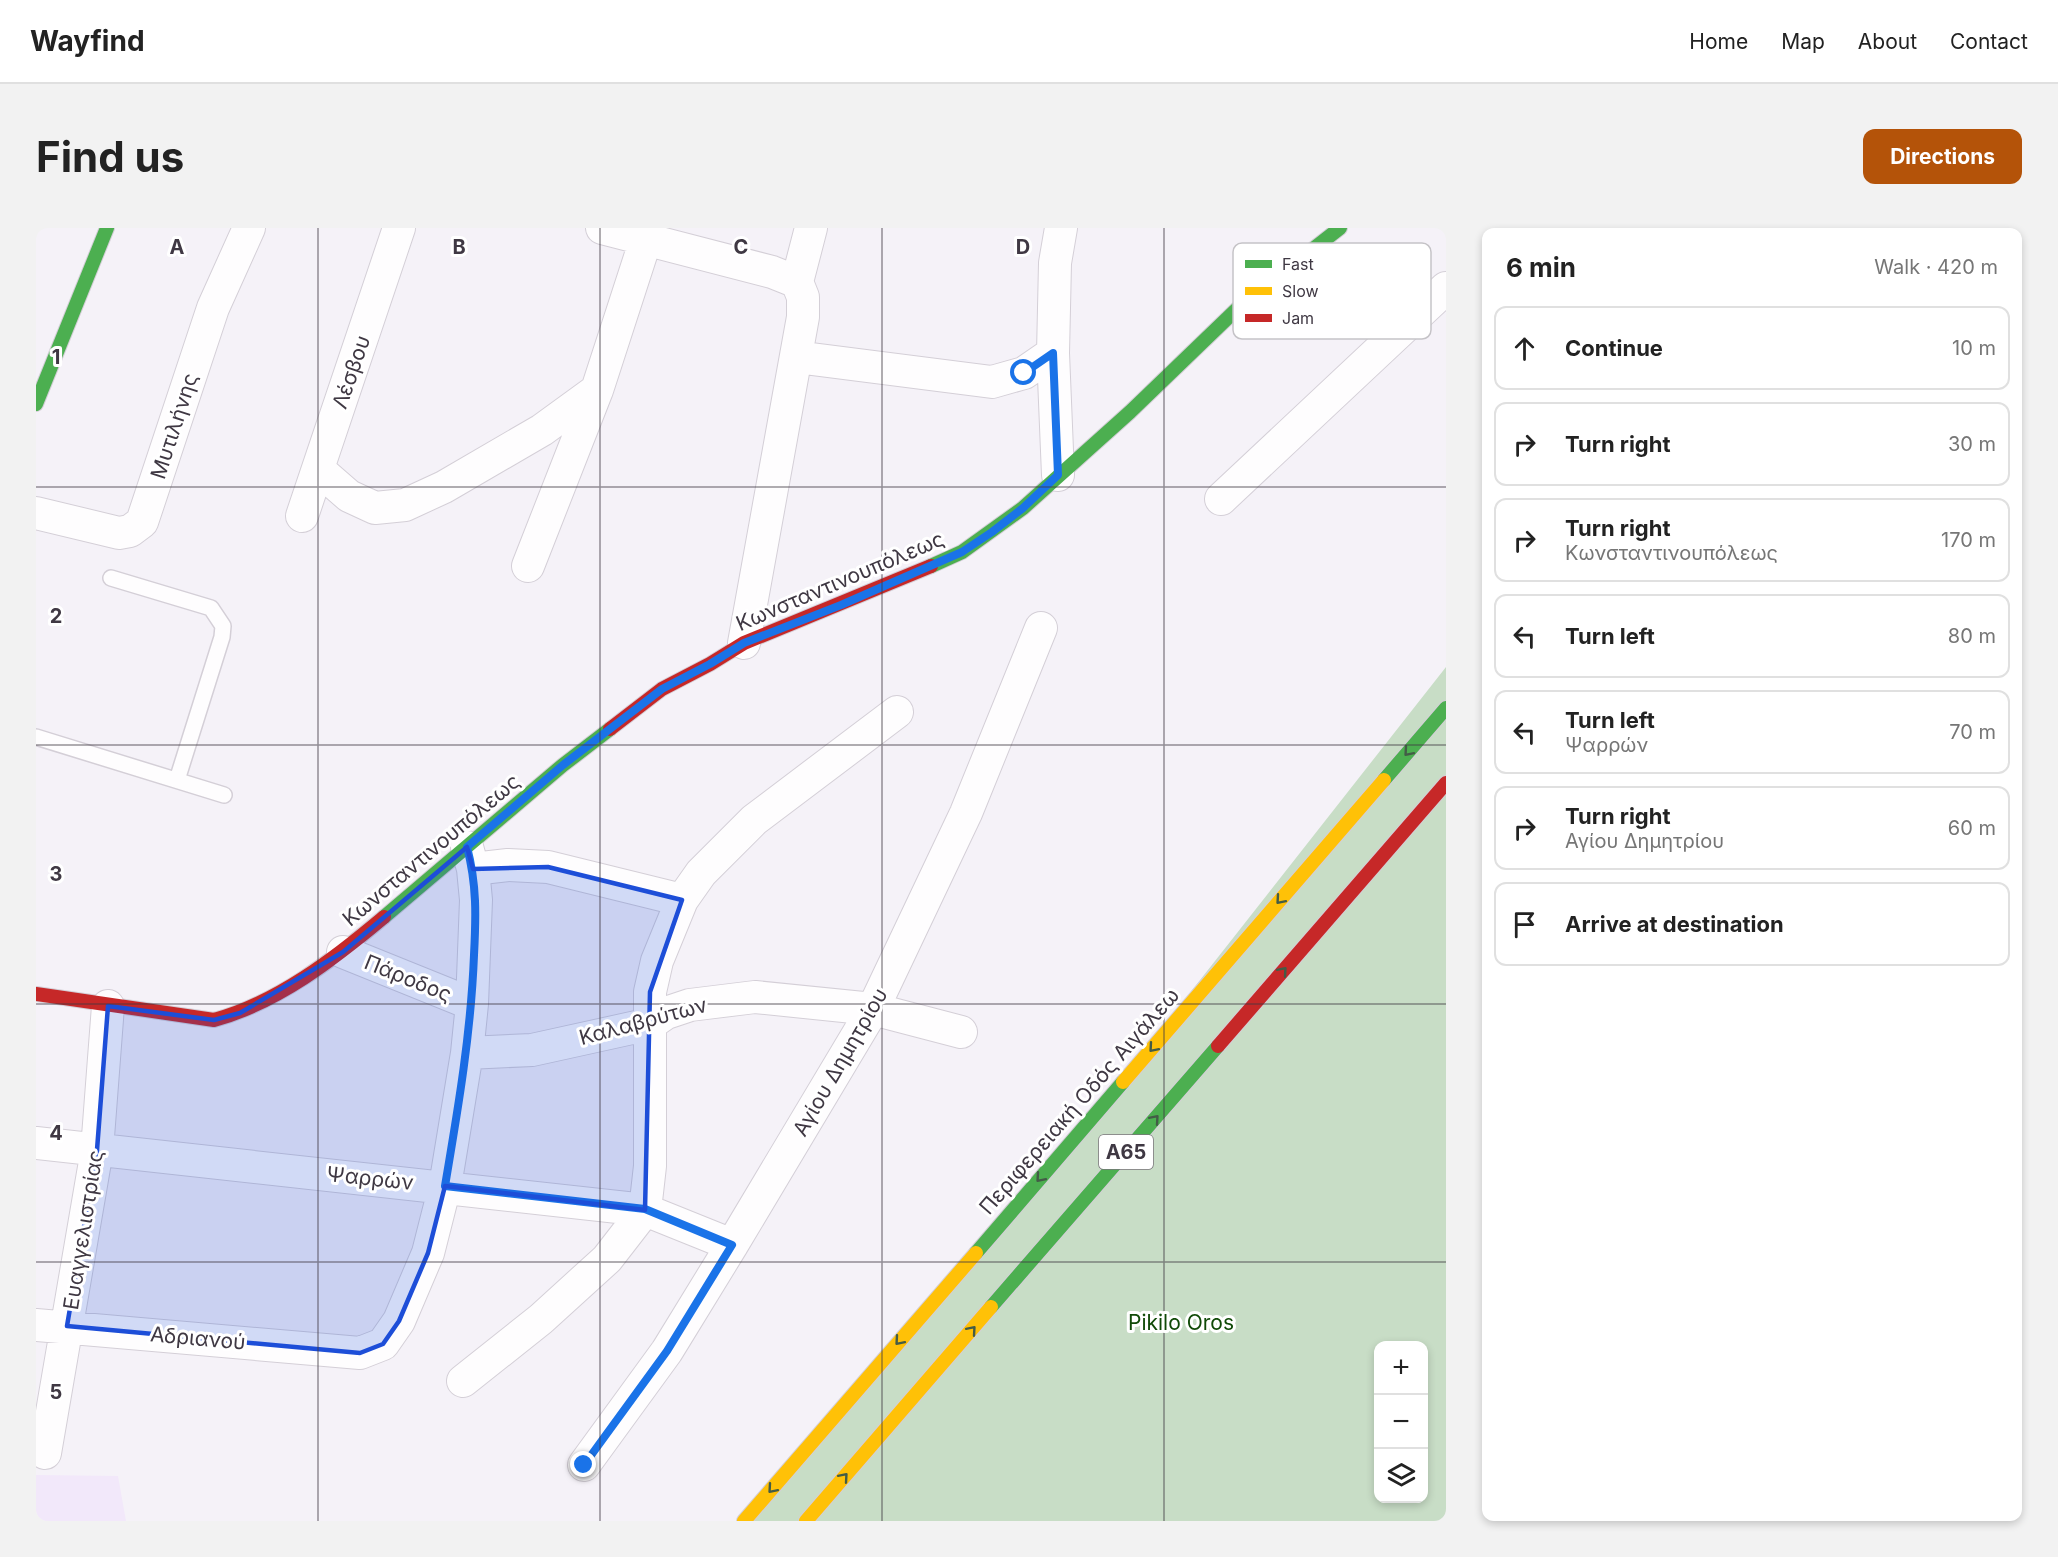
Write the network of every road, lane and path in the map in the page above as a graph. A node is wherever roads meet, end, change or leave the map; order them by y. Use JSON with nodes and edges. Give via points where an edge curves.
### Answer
{"nodes":[{"id":1,"x":106,"y":228,"type":"edge"},
{"id":2,"x":249,"y":228,"type":"edge"},
{"id":3,"x":399,"y":228,"type":"edge"},
{"id":4,"x":602,"y":228,"type":"edge"},
{"id":5,"x":811,"y":228,"type":"edge"},
{"id":6,"x":1061,"y":228,"type":"edge"},
{"id":7,"x":1340,"y":228,"type":"edge"},
{"id":8,"x":646,"y":239,"type":"junction"},
{"id":9,"x":1321,"y":243,"type":"edge"},
{"id":10,"x":797,"y":282,"type":"junction"},
{"id":11,"x":1446,"y":288,"type":"edge"},
{"id":12,"x":1431,"y":302,"type":"edge"},
{"id":13,"x":1233,"y":313,"type":"edge"},
{"id":14,"x":1392,"y":339,"type":"edge"},
{"id":15,"x":1053,"y":353,"type":"junction"},
{"id":16,"x":795,"y":357,"type":"junction"},
{"id":17,"x":597,"y":390,"type":"junction"},
{"id":18,"x":36,"y":404,"type":"edge"},
{"id":19,"x":318,"y":469,"type":"junction"},
{"id":20,"x":1058,"y":475,"type":"junction"},
{"id":21,"x":1221,"y":499,"type":"dead end"},
{"id":22,"x":36,"y":513,"type":"edge"},
{"id":23,"x":302,"y":516,"type":"dead end"},
{"id":24,"x":528,"y":566,"type":"dead end"},
{"id":25,"x":111,"y":578,"type":"dead end"},
{"id":26,"x":1041,"y":628,"type":"dead end"},
{"id":27,"x":744,"y":643,"type":"junction"},
{"id":28,"x":1446,"y":708,"type":"edge"},
{"id":29,"x":897,"y":712,"type":"dead end"},
{"id":30,"x":36,"y":737,"type":"edge"},
{"id":31,"x":177,"y":780,"type":"junction"},
{"id":32,"x":1446,"y":783,"type":"edge"},
{"id":33,"x":224,"y":795,"type":"dead end"},
{"id":34,"x":470,"y":858,"type":"junction"},
{"id":35,"x":682,"y":900,"type":"junction"},
{"id":36,"x":343,"y":952,"type":"junction"},
{"id":37,"x":36,"y":994,"type":"edge"},
{"id":38,"x":108,"y":1005,"type":"junction"},
{"id":39,"x":472,"y":1005,"type":"junction"},
{"id":40,"x":873,"y":1009,"type":"junction"},
{"id":41,"x":650,"y":1024,"type":"junction"},
{"id":42,"x":961,"y":1032,"type":"dead end"},
{"id":43,"x":467,"y":1053,"type":"junction"},
{"id":44,"x":36,"y":1143,"type":"edge"},
{"id":45,"x":97,"y":1150,"type":"junction"},
{"id":46,"x":445,"y":1186,"type":"junction"},
{"id":47,"x":645,"y":1209,"type":"junction"},
{"id":48,"x":732,"y":1245,"type":"junction"},
{"id":49,"x":36,"y":1325,"type":"edge"},
{"id":50,"x":67,"y":1326,"type":"junction"},
{"id":51,"x":463,"y":1381,"type":"dead end"},
{"id":52,"x":45,"y":1453,"type":"dead end"},
{"id":53,"x":584,"y":1465,"type":"dead end"},
{"id":54,"x":744,"y":1521,"type":"edge"},
{"id":55,"x":806,"y":1521,"type":"edge"}],
"edges":[{"from":1,"to":18,"type":"main road"},
{"from":2,"to":22,"type":"street","name":"Μυτιλήνης","via":[[213,308],[142,522],[120,533]]},
{"from":3,"to":19,"type":"street","name":"Λέσβου"},
{"from":4,"to":8,"type":"street"},
{"from":5,"to":10,"type":"street"},
{"from":6,"to":15,"type":"street","via":[[1055,262]]},
{"from":7,"to":9,"type":"main road","name":"Κωνσταντινουπόλεως"},
{"from":8,"to":10,"type":"street"},
{"from":8,"to":17,"type":"street"},
{"from":10,"to":16,"type":"street","via":[[803,297],[803,317]]},
{"from":11,"to":12,"type":"street"},
{"from":13,"to":20,"type":"main road","name":"Κωνσταντινουπόλεως"},
{"from":14,"to":21,"type":"street"},
{"from":15,"to":16,"type":"street","via":[[1024,373],[992,382]]},
{"from":15,"to":20,"type":"street"},
{"from":16,"to":27,"type":"street"},
{"from":17,"to":19,"type":"street","via":[[542,430],[405,505],[375,508],[349,496]]},
{"from":17,"to":24,"type":"street"},
{"from":19,"to":23,"type":"street","name":"Λέσβου"},
{"from":20,"to":27,"type":"main road","name":"Κωνσταντινουπόλεως","via":[[1023,508],[962,552]]},
{"from":25,"to":31,"type":"lane","via":[[211,608],[223,626]]},
{"from":26,"to":40,"type":"street","name":"Αγίου Δημητρίου","via":[[966,813]]},
{"from":27,"to":34,"type":"main road","name":"Κωνσταντινουπόλεως","via":[[662,689],[563,765]]},
{"from":28,"to":54,"type":"main road","name":"Περιφερειακή Οδός Αιγάλεω","number":"Α65","one_way":true},
{"from":29,"to":35,"type":"street","via":[[754,820],[701,873]]},
{"from":30,"to":31,"type":"lane"},
{"from":31,"to":33,"type":"lane"},
{"from":55,"to":32,"type":"main road","number":"Α65","one_way":true},
{"from":34,"to":35,"type":"street","via":[[548,867]]},
{"from":34,"to":36,"type":"main road","name":"Κωνσταντινουπόλεως"},
{"from":34,"to":39,"type":"street","via":[[476,900]]},
{"from":35,"to":41,"type":"street","via":[[657,961],[650,993]]},
{"from":36,"to":38,"type":"main road","name":"Κωνσταντινουπόλεως","via":[[260,1004],[214,1020]]},
{"from":36,"to":39,"type":"street","name":"Πάροδος"},
{"from":37,"to":38,"type":"main road","name":"Κωνσταντινουπόλεως"},
{"from":38,"to":45,"type":"street","name":"Ευαγγελιστρίας"},
{"from":39,"to":43,"type":"street"},
{"from":40,"to":41,"type":"street","name":"Καλαβρύτων","via":[[754,997],[690,1005],[666,1013]]},
{"from":40,"to":42,"type":"street","name":"Καλαβρύτων"},
{"from":40,"to":48,"type":"street","name":"Αγίου Δημητρίου"},
{"from":41,"to":43,"type":"street","name":"Καλαβρύτων","via":[[532,1050]]},
{"from":41,"to":47,"type":"street","via":[[650,1154]]},
{"from":43,"to":46,"type":"street"},
{"from":44,"to":45,"type":"street","name":"Ψαρρών"},
{"from":45,"to":46,"type":"street","name":"Ψαρρών"},
{"from":45,"to":50,"type":"street","name":"Ευαγγελιστρίας"},
{"from":46,"to":47,"type":"street","name":"Ψαρρών"},
{"from":46,"to":50,"type":"street","name":"Αδριανού","via":[[428,1253],[399,1321],[383,1344],[360,1353]]},
{"from":47,"to":48,"type":"street","name":"Ψαρρών"},
{"from":47,"to":51,"type":"street","via":[[607,1259],[542,1319]]},
{"from":48,"to":53,"type":"street","name":"Αγίου Δημητρίου","via":[[667,1351]]},
{"from":49,"to":50,"type":"street","name":"Αδριανού"},
{"from":50,"to":52,"type":"street","name":"Ευαγγελιστρίας"}]}
